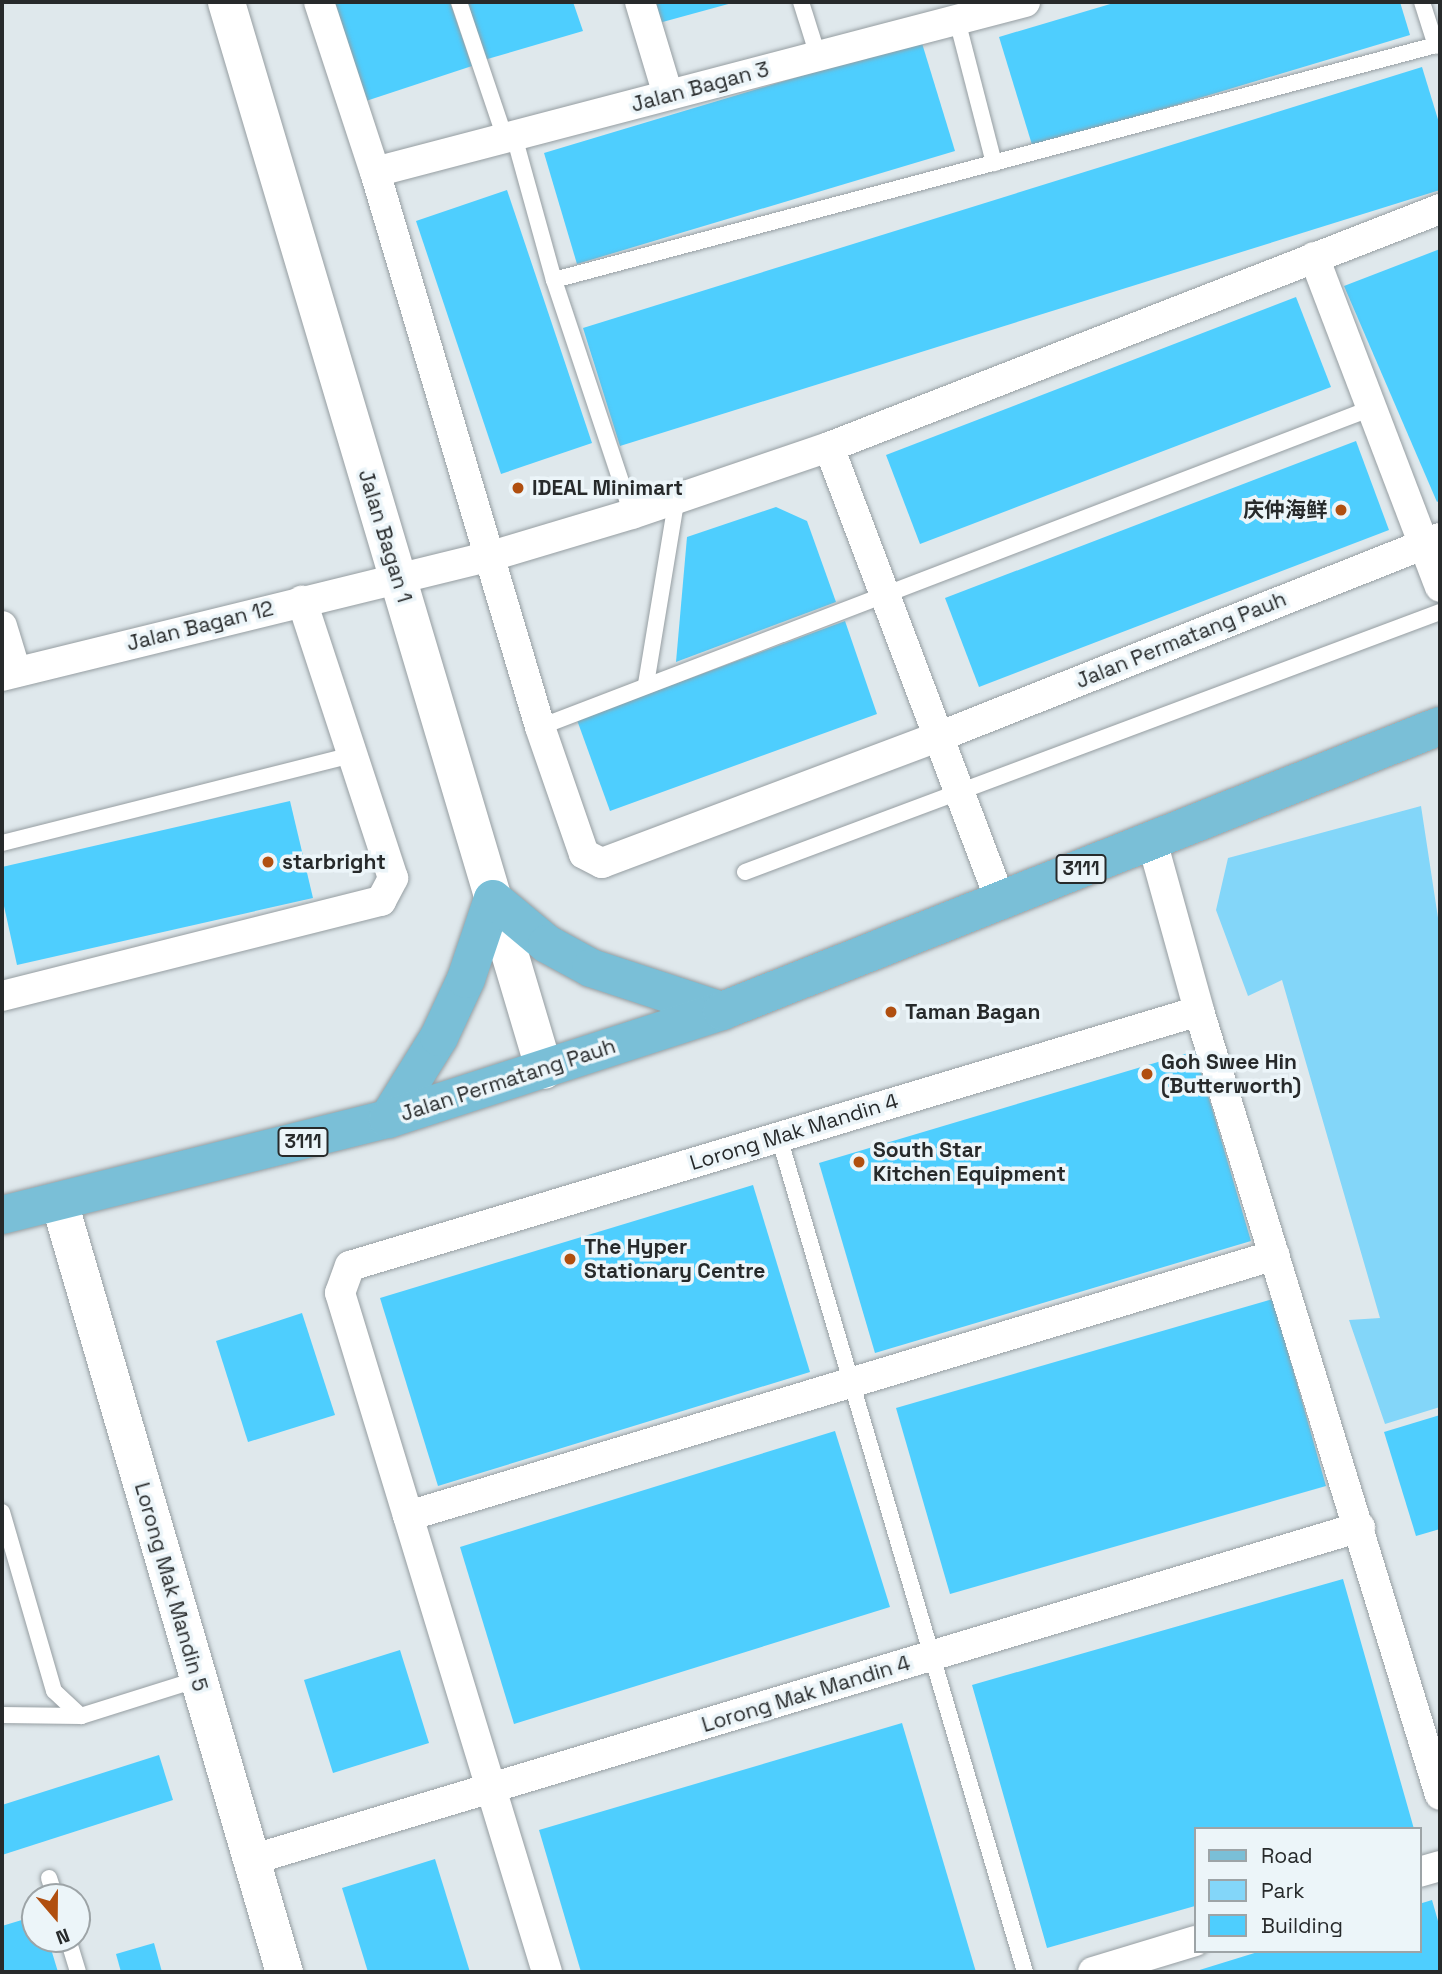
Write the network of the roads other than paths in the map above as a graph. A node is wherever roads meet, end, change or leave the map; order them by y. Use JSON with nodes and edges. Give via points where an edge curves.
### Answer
{"nodes":[{"id":1,"x":226,"y":2,"type":"edge"},
{"id":2,"x":319,"y":2,"type":"edge"},
{"id":3,"x":459,"y":2,"type":"edge"},
{"id":4,"x":640,"y":2,"type":"edge"},
{"id":5,"x":801,"y":2,"type":"edge"},
{"id":6,"x":1025,"y":2,"type":"edge"},
{"id":7,"x":1422,"y":2,"type":"edge"},
{"id":8,"x":955,"y":11,"type":"edge"},
{"id":9,"x":1438,"y":45,"type":"edge"},
{"id":10,"x":818,"y":56,"type":"junction"},
{"id":11,"x":668,"y":95,"type":"junction"},
{"id":12,"x":509,"y":137,"type":"junction"},
{"id":13,"x":994,"y":163,"type":"junction"},
{"id":14,"x":375,"y":172,"type":"junction"},
{"id":15,"x":1440,"y":209,"type":"edge"},
{"id":16,"x":1314,"y":257,"type":"junction"},
{"id":17,"x":554,"y":280,"type":"junction"},
{"id":18,"x":1372,"y":408,"type":"junction"},
{"id":19,"x":829,"y":447,"type":"junction"},
{"id":20,"x":677,"y":497,"type":"junction"},
{"id":21,"x":632,"y":514,"type":"junction"},
{"id":22,"x":1432,"y":541,"type":"edge"},
{"id":23,"x":491,"y":556,"type":"junction"},
{"id":24,"x":398,"y":579,"type":"junction"},
{"id":25,"x":1440,"y":587,"type":"edge"},
{"id":26,"x":884,"y":594,"type":"junction"},
{"id":27,"x":302,"y":601,"type":"junction"},
{"id":28,"x":1440,"y":612,"type":"edge"},
{"id":29,"x":2,"y":626,"type":"edge"},
{"id":30,"x":9,"y":674,"type":"edge"},
{"id":31,"x":646,"y":684,"type":"junction"},
{"id":32,"x":540,"y":727,"type":"junction"},
{"id":33,"x":1440,"y":727,"type":"edge"},
{"id":34,"x":939,"y":737,"type":"junction"},
{"id":35,"x":352,"y":755,"type":"junction"},
{"id":36,"x":959,"y":792,"type":"junction"},
{"id":37,"x":1152,"y":841,"type":"junction"},
{"id":38,"x":2,"y":843,"type":"edge"},
{"id":39,"x":744,"y":873,"type":"dead end"},
{"id":40,"x":493,"y":899,"type":"junction"},
{"id":41,"x":1001,"y":901,"type":"junction"},
{"id":42,"x":2,"y":996,"type":"edge"},
{"id":43,"x":1199,"y":1010,"type":"junction"},
{"id":44,"x":722,"y":1011,"type":"junction"},
{"id":45,"x":544,"y":1070,"type":"junction"},
{"id":46,"x":388,"y":1119,"type":"junction"},
{"id":47,"x":779,"y":1136,"type":"junction"},
{"id":48,"x":59,"y":1202,"type":"junction"},
{"id":49,"x":2,"y":1215,"type":"edge"},
{"id":50,"x":1275,"y":1255,"type":"junction"},
{"id":51,"x":850,"y":1383,"type":"junction"},
{"id":52,"x":2,"y":1512,"type":"edge"},
{"id":53,"x":408,"y":1516,"type":"junction"},
{"id":54,"x":1360,"y":1527,"type":"junction"},
{"id":55,"x":6,"y":1542,"type":"edge"},
{"id":56,"x":931,"y":1656,"type":"junction"},
{"id":57,"x":198,"y":1679,"type":"junction"},
{"id":58,"x":2,"y":1715,"type":"edge"},
{"id":59,"x":81,"y":1716,"type":"junction"},
{"id":60,"x":490,"y":1788,"type":"junction"},
{"id":61,"x":1440,"y":1795,"type":"edge"},
{"id":62,"x":251,"y":1860,"type":"junction"},
{"id":63,"x":1440,"y":1866,"type":"edge"},
{"id":64,"x":1421,"y":1871,"type":"edge"},
{"id":65,"x":49,"y":1878,"type":"dead end"},
{"id":66,"x":51,"y":1883,"type":"edge"},
{"id":67,"x":1194,"y":1941,"type":"edge"},
{"id":68,"x":72,"y":1953,"type":"edge"},
{"id":69,"x":78,"y":1972,"type":"edge"},
{"id":70,"x":284,"y":1972,"type":"edge"},
{"id":71,"x":547,"y":1972,"type":"edge"},
{"id":72,"x":1025,"y":1972,"type":"edge"},
{"id":73,"x":1093,"y":1972,"type":"edge"}],
"edges":[{"from":1,"to":24,"type":"street","name":"Jalan Bagan 1"},
{"from":2,"to":14,"type":"street"},
{"from":3,"to":12,"type":"lane"},
{"from":4,"to":11,"type":"street"},
{"from":5,"to":10,"type":"lane"},
{"from":6,"to":8,"type":"street","name":"Jalan Bagan 3"},
{"from":7,"to":9,"type":"lane"},
{"from":8,"to":10,"type":"street","name":"Jalan Bagan 3"},
{"from":8,"to":13,"type":"lane"},
{"from":9,"to":13,"type":"lane"},
{"from":10,"to":11,"type":"street","name":"Jalan Bagan 3"},
{"from":11,"to":12,"type":"street","name":"Jalan Bagan 3"},
{"from":12,"to":14,"type":"street","name":"Jalan Bagan 3"},
{"from":12,"to":17,"type":"lane"},
{"from":13,"to":17,"type":"lane"},
{"from":14,"to":23,"type":"street"},
{"from":15,"to":16,"type":"street"},
{"from":16,"to":18,"type":"street"},
{"from":16,"to":19,"type":"street"},
{"from":17,"to":21,"type":"lane"},
{"from":18,"to":22,"type":"street"},
{"from":18,"to":26,"type":"lane"},
{"from":19,"to":20,"type":"street"},
{"from":19,"to":26,"type":"street"},
{"from":20,"to":21,"type":"street"},
{"from":20,"to":31,"type":"lane"},
{"from":21,"to":23,"type":"street"},
{"from":22,"to":25,"type":"street"},
{"from":22,"to":34,"type":"street","name":"Jalan Permatang Pauh"},
{"from":23,"to":24,"type":"street"},
{"from":23,"to":32,"type":"street"},
{"from":24,"to":27,"type":"street","name":"Jalan Bagan 12"},
{"from":24,"to":40,"type":"street","name":"Jalan Bagan 1"},
{"from":26,"to":31,"type":"lane"},
{"from":26,"to":34,"type":"street"},
{"from":27,"to":30,"type":"street","name":"Jalan Bagan 12"},
{"from":27,"to":35,"type":"street"},
{"from":28,"to":36,"type":"lane"},
{"from":29,"to":30,"type":"street"},
{"from":31,"to":32,"type":"lane"},
{"from":32,"to":34,"type":"street","name":"Jalan Permatang Pauh","via":[[584,854],[602,863]]},
{"from":33,"to":37,"type":"main road","name":"Jalan Permatang Pauh","number":"3111"},
{"from":34,"to":36,"type":"street"},
{"from":35,"to":38,"type":"lane"},
{"from":35,"to":42,"type":"street","via":[[393,878],[382,901]]},
{"from":36,"to":39,"type":"lane"},
{"from":36,"to":41,"type":"street"},
{"from":37,"to":41,"type":"main road","name":"Jalan Permatang Pauh","number":"3111"},
{"from":37,"to":43,"type":"street"},
{"from":40,"to":44,"type":"main road","via":[[547,944],[591,968]]},
{"from":40,"to":45,"type":"street","name":"Jalan Bagan 1"},
{"from":40,"to":46,"type":"main road","via":[[466,979],[439,1037]]},
{"from":41,"to":44,"type":"main road","name":"Jalan Permatang Pauh","number":"3111"},
{"from":43,"to":47,"type":"street","name":"Lorong Mak Mandin 4"},
{"from":43,"to":50,"type":"street"},
{"from":44,"to":45,"type":"main road","name":"Jalan Permatang Pauh","number":"3111"},
{"from":45,"to":46,"type":"main road","name":"Jalan Permatang Pauh","number":"3111"},
{"from":46,"to":48,"type":"main road","name":"Jalan Permatang Pauh","number":"3111"},
{"from":47,"to":51,"type":"lane"},
{"from":47,"to":53,"type":"street","name":"Lorong Mak Mandin 4","via":[[350,1266],[340,1293]]},
{"from":48,"to":49,"type":"main road","name":"Jalan Permatang Pauh","number":"3111"},
{"from":48,"to":57,"type":"street","name":"Lorong Mak Mandin 5"},
{"from":50,"to":51,"type":"street"},
{"from":50,"to":54,"type":"street"},
{"from":51,"to":53,"type":"street"},
{"from":51,"to":56,"type":"lane"},
{"from":52,"to":55,"type":"lane"},
{"from":53,"to":60,"type":"street"},
{"from":54,"to":56,"type":"street","name":"Lorong Mak Mandin 4"},
{"from":54,"to":61,"type":"street"},
{"from":55,"to":59,"type":"lane","via":[[54,1691]]},
{"from":56,"to":60,"type":"street","name":"Lorong Mak Mandin 4"},
{"from":56,"to":72,"type":"lane"},
{"from":57,"to":59,"type":"lane"},
{"from":57,"to":62,"type":"street","name":"Lorong Mak Mandin 5"},
{"from":58,"to":59,"type":"lane"},
{"from":60,"to":62,"type":"street","name":"Lorong Mak Mandin 4"},
{"from":60,"to":71,"type":"street"},
{"from":62,"to":70,"type":"street","name":"Lorong Mak Mandin 5"},
{"from":63,"to":64,"type":"street"},
{"from":65,"to":66,"type":"lane"},
{"from":67,"to":73,"type":"street"},
{"from":68,"to":69,"type":"lane"}]}
